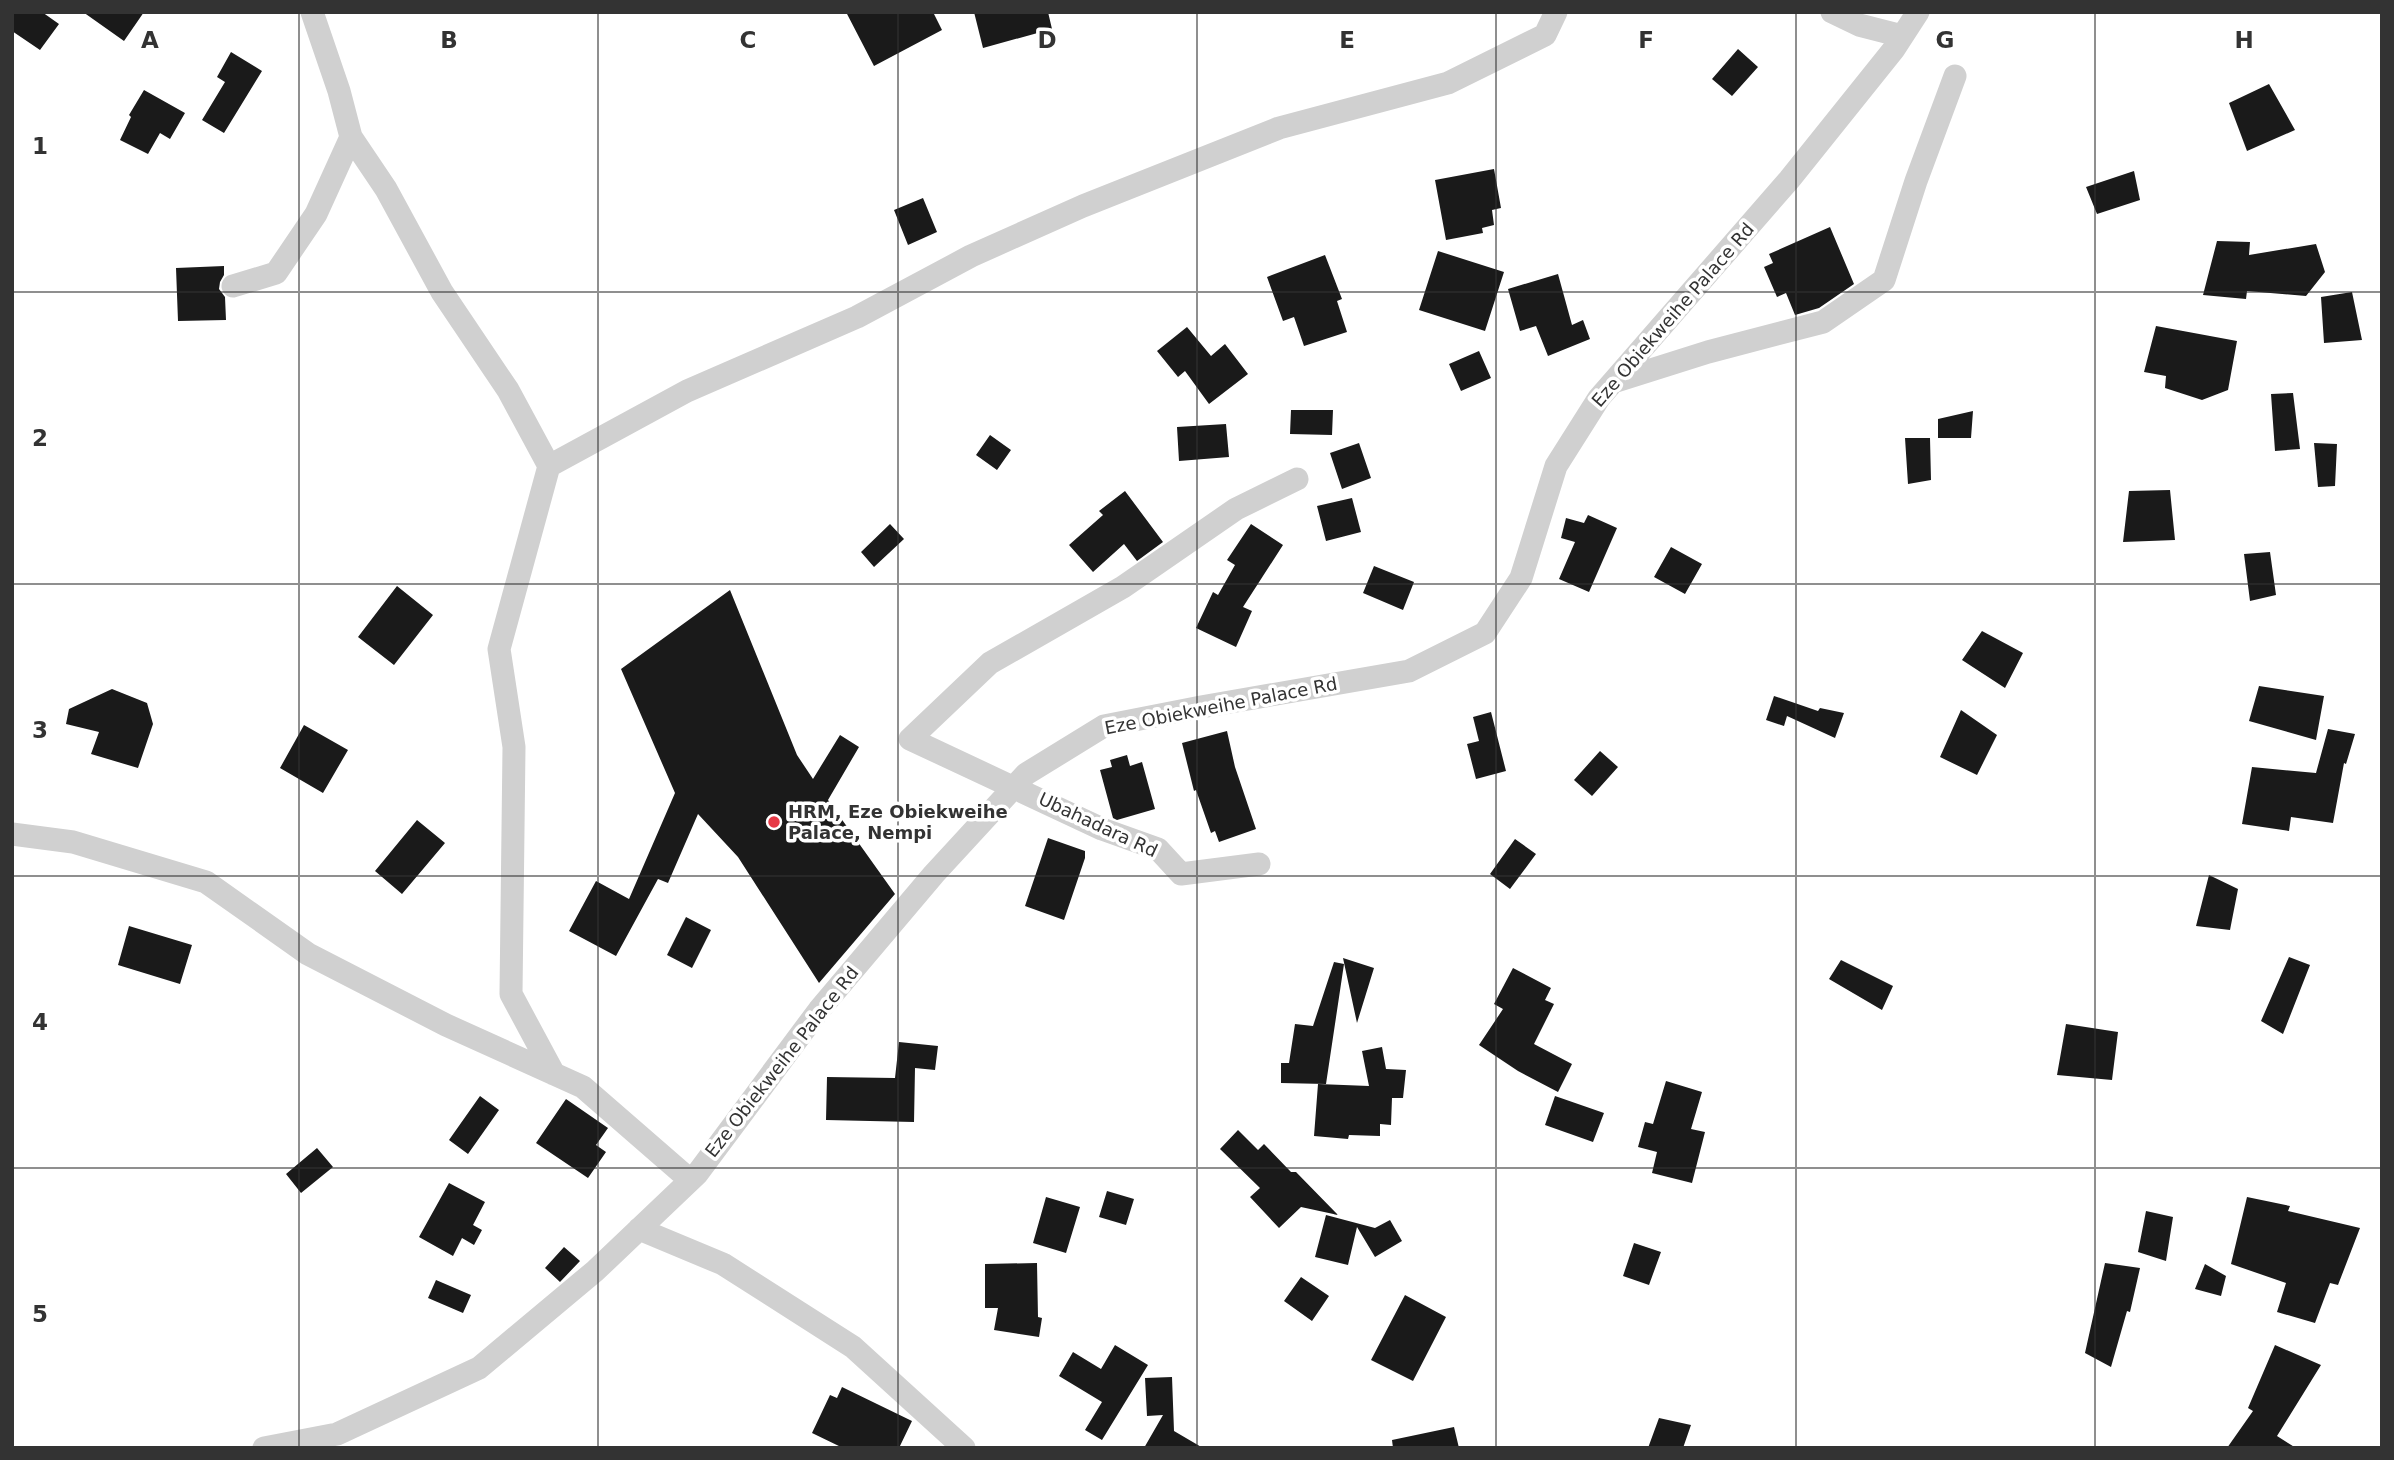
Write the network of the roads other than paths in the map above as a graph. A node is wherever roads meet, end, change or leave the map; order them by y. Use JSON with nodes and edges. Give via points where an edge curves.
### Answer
{"nodes":[{"id":1,"x":312,"y":12,"type":"edge"},
{"id":2,"x":1556,"y":12,"type":"edge"},
{"id":3,"x":1832,"y":12,"type":"edge"},
{"id":4,"x":1918,"y":12,"type":"edge"},
{"id":5,"x":1902,"y":36,"type":"junction"},
{"id":6,"x":1955,"y":76,"type":"dead end"},
{"id":7,"x":351,"y":137,"type":"junction"},
{"id":8,"x":233,"y":286,"type":"dead end"},
{"id":9,"x":1613,"y":382,"type":"junction"},
{"id":10,"x":549,"y":466,"type":"junction"},
{"id":11,"x":1297,"y":479,"type":"dead end"},
{"id":12,"x":1015,"y":787,"type":"junction"},
{"id":13,"x":12,"y":834,"type":"edge"},
{"id":14,"x":1259,"y":864,"type":"dead end"},
{"id":15,"x":555,"y":1074,"type":"junction"},
{"id":16,"x":690,"y":1180,"type":"junction"},
{"id":17,"x":639,"y":1229,"type":"junction"},
{"id":18,"x":323,"y":1442,"type":"edge"},
{"id":19,"x":264,"y":1448,"type":"edge"},
{"id":20,"x":964,"y":1448,"type":"edge"}],
"edges":[{"from":1,"to":7,"type":"street"},
{"from":2,"to":10,"type":"street","via":[[1545,35],[1448,83],[1279,128],[1083,206],[971,256],[857,317],[687,391]]},
{"from":3,"to":5,"type":"street","via":[[1859,25]]},
{"from":4,"to":5,"type":"street","name":"Eze Obiekweihe Palace Rd"},
{"from":5,"to":9,"type":"street","name":"Eze Obiekweihe Palace Rd","via":[[1789,180]]},
{"from":6,"to":9,"type":"street","via":[[1884,280],[1823,322]]},
{"from":7,"to":8,"type":"street","via":[[316,214],[276,273]]},
{"from":7,"to":10,"type":"street","via":[[386,189],[442,292],[508,390]]},
{"from":9,"to":12,"type":"street","name":"Eze Obiekweihe Palace Rd","via":[[1556,466],[1521,578],[1485,634],[1409,671],[1104,726],[1026,775]]},
{"from":10,"to":15,"type":"street","via":[[499,649],[514,747],[511,994]]},
{"from":11,"to":12,"type":"street","via":[[1236,509],[1123,587],[990,663],[910,739]]},
{"from":12,"to":14,"type":"street","name":"Ubahadara Rd","via":[[1102,829],[1158,849],[1181,874]]},
{"from":12,"to":16,"type":"street","name":"Eze Obiekweihe Palace Rd","via":[[819,1010]]},
{"from":13,"to":15,"type":"street","via":[[73,842],[206,882],[308,954],[446,1025]]},
{"from":15,"to":16,"type":"street","via":[[583,1087]]},
{"from":16,"to":17,"type":"street","name":"Eze Obiekweihe Palace Rd"},
{"from":17,"to":18,"type":"street","name":"Eze Obiekweihe Palace Rd","via":[[478,1368]]},
{"from":17,"to":20,"type":"street","via":[[723,1264],[853,1347]]},
{"from":18,"to":19,"type":"street","name":"Eze Obiekweihe Palace Rd"}]}
